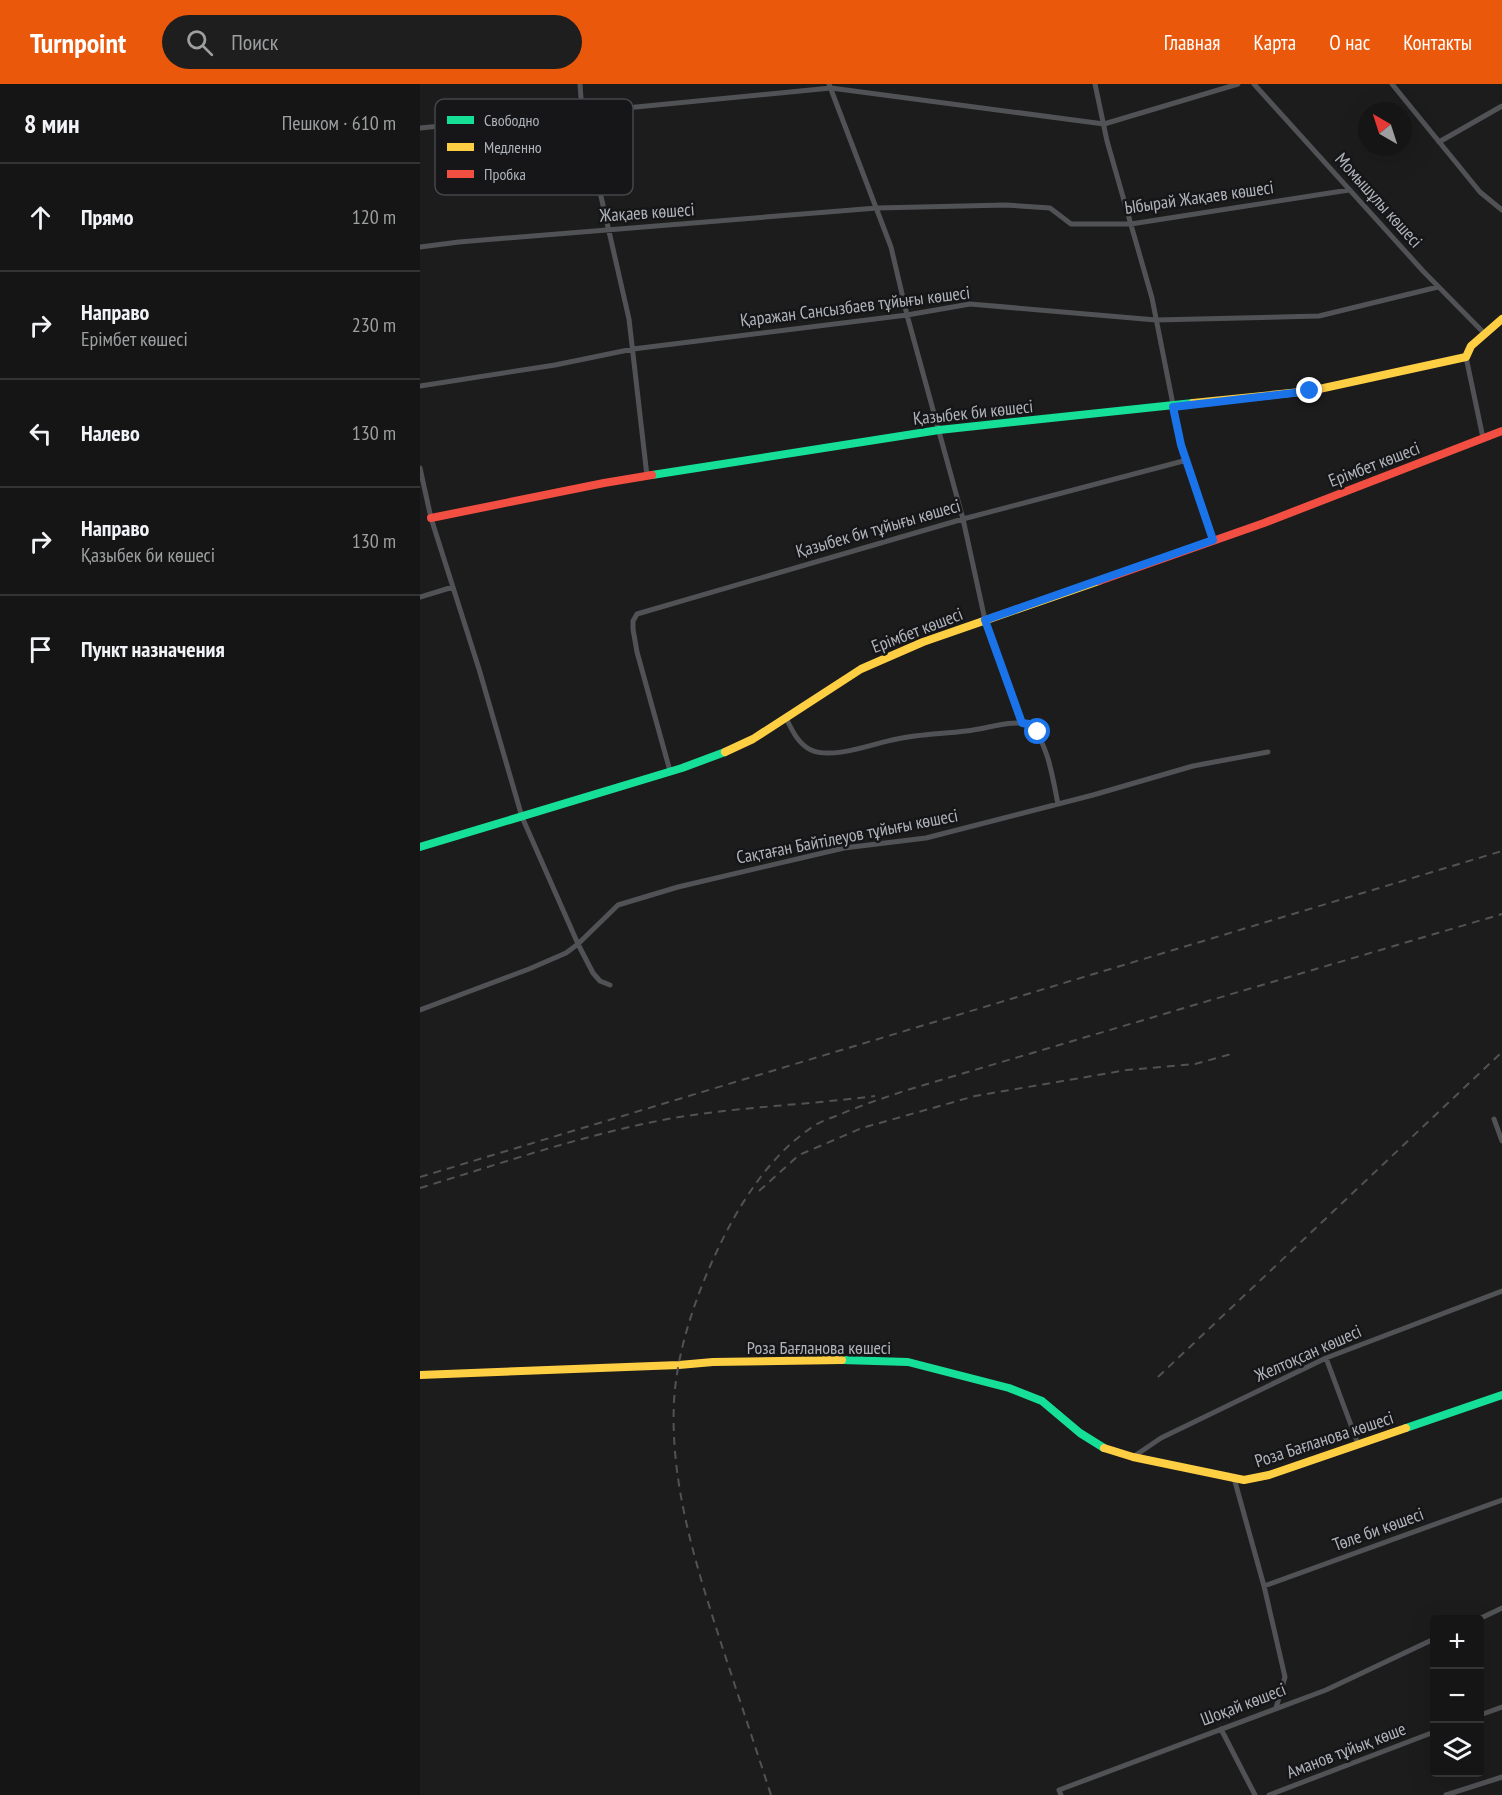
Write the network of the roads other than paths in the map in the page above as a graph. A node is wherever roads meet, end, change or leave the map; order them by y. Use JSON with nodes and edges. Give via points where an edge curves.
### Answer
{"nodes":[{"id":1,"x":580,"y":84,"type":"edge"},
{"id":2,"x":1095,"y":84,"type":"edge"},
{"id":3,"x":1238,"y":84,"type":"edge"},
{"id":4,"x":1254,"y":84,"type":"edge"},
{"id":5,"x":1392,"y":84,"type":"edge"},
{"id":6,"x":830,"y":86,"type":"edge"},
{"id":7,"x":581,"y":99,"type":"edge"},
{"id":8,"x":1502,"y":106,"type":"edge"},
{"id":9,"x":633,"y":107,"type":"edge"},
{"id":10,"x":1104,"y":124,"type":"junction"},
{"id":11,"x":435,"y":127,"type":"edge"},
{"id":12,"x":420,"y":128,"type":"edge"},
{"id":13,"x":1439,"y":142,"type":"junction"},
{"id":14,"x":1349,"y":190,"type":"junction"},
{"id":15,"x":601,"y":195,"type":"edge"},
{"id":16,"x":877,"y":208,"type":"junction"},
{"id":17,"x":1502,"y":210,"type":"edge"},
{"id":18,"x":1131,"y":224,"type":"junction"},
{"id":19,"x":609,"y":230,"type":"junction"},
{"id":20,"x":420,"y":247,"type":"edge"},
{"id":21,"x":1438,"y":287,"type":"junction"},
{"id":22,"x":907,"y":315,"type":"junction"},
{"id":23,"x":1502,"y":319,"type":"edge"},
{"id":24,"x":1156,"y":320,"type":"junction"},
{"id":25,"x":1485,"y":334,"type":"junction"},
{"id":26,"x":633,"y":349,"type":"junction"},
{"id":27,"x":1466,"y":357,"type":"junction"},
{"id":28,"x":420,"y":386,"type":"edge"},
{"id":29,"x":1173,"y":407,"type":"junction"},
{"id":30,"x":939,"y":430,"type":"junction"},
{"id":31,"x":1502,"y":431,"type":"edge"},
{"id":32,"x":1483,"y":438,"type":"junction"},
{"id":33,"x":1186,"y":460,"type":"junction"},
{"id":34,"x":420,"y":468,"type":"edge"},
{"id":35,"x":647,"y":476,"type":"junction"},
{"id":36,"x":431,"y":518,"type":"junction"},
{"id":37,"x":963,"y":519,"type":"junction"},
{"id":38,"x":1213,"y":540,"type":"junction"},
{"id":39,"x":453,"y":587,"type":"junction"},
{"id":40,"x":420,"y":597,"type":"edge"},
{"id":41,"x":985,"y":620,"type":"junction"},
{"id":42,"x":786,"y":718,"type":"junction"},
{"id":43,"x":1022,"y":723,"type":"junction"},
{"id":44,"x":1268,"y":752,"type":"dead end"},
{"id":45,"x":670,"y":771,"type":"junction"},
{"id":46,"x":1058,"y":804,"type":"junction"},
{"id":47,"x":522,"y":817,"type":"junction"},
{"id":48,"x":420,"y":847,"type":"edge"},
{"id":49,"x":578,"y":944,"type":"junction"},
{"id":50,"x":610,"y":985,"type":"dead end"},
{"id":51,"x":420,"y":1010,"type":"edge"},
{"id":52,"x":1494,"y":1119,"type":"dead end"},
{"id":53,"x":1502,"y":1141,"type":"edge"},
{"id":54,"x":1502,"y":1291,"type":"edge"},
{"id":55,"x":1326,"y":1358,"type":"junction"},
{"id":56,"x":420,"y":1374,"type":"edge"},
{"id":57,"x":1502,"y":1395,"type":"edge"},
{"id":58,"x":1358,"y":1444,"type":"junction"},
{"id":59,"x":1133,"y":1457,"type":"junction"},
{"id":60,"x":1234,"y":1478,"type":"junction"},
{"id":61,"x":1502,"y":1500,"type":"edge"},
{"id":62,"x":1264,"y":1586,"type":"junction"},
{"id":63,"x":1502,"y":1608,"type":"edge"},
{"id":64,"x":1484,"y":1617,"type":"edge"},
{"id":65,"x":1430,"y":1641,"type":"edge"},
{"id":66,"x":1502,"y":1707,"type":"edge"},
{"id":67,"x":1276,"y":1708,"type":"junction"},
{"id":68,"x":1484,"y":1713,"type":"edge"},
{"id":69,"x":1221,"y":1729,"type":"junction"},
{"id":70,"x":1430,"y":1734,"type":"edge"},
{"id":71,"x":1502,"y":1777,"type":"edge"},
{"id":72,"x":1060,"y":1792,"type":"edge"},
{"id":73,"x":1255,"y":1795,"type":"edge"},
{"id":74,"x":1269,"y":1795,"type":"edge"},
{"id":75,"x":1446,"y":1795,"type":"edge"}],
"edges":[{"from":1,"to":7,"type":"street"},
{"from":2,"to":10,"type":"street"},
{"from":3,"to":10,"type":"street"},
{"from":4,"to":14,"type":"street","name":"Момышұлы көшесі"},
{"from":5,"to":13,"type":"street"},
{"from":6,"to":9,"type":"street"},
{"from":6,"to":10,"type":"street"},
{"from":6,"to":16,"type":"street"},
{"from":8,"to":13,"type":"street"},
{"from":10,"to":18,"type":"street"},
{"from":11,"to":12,"type":"street"},
{"from":13,"to":17,"type":"street","via":[[1480,192]]},
{"from":14,"to":18,"type":"street","name":"Ыбырай Жақаев көшесі"},
{"from":14,"to":21,"type":"street","name":"Момышұлы көшесі"},
{"from":15,"to":19,"type":"street"},
{"from":16,"to":18,"type":"street","name":"Ыбырай Жақаев көшесі","via":[[1006,205],[1050,208],[1071,224]]},
{"from":16,"to":19,"type":"street","name":"Жақаев көшесі"},
{"from":16,"to":22,"type":"street"},
{"from":18,"to":24,"type":"street"},
{"from":19,"to":20,"type":"street","name":"Жақаев көшесі"},
{"from":19,"to":26,"type":"street"},
{"from":21,"to":24,"type":"street","name":"Қаражан Сансызбаев тұйығы көшесі","via":[[1319,316]]},
{"from":21,"to":25,"type":"street","name":"Момышұлы көшесі"},
{"from":22,"to":24,"type":"street","name":"Қаражан Сансызбаев тұйығы көшесі","via":[[970,304]]},
{"from":22,"to":26,"type":"street","name":"Қаражан Сансызбаев тұйығы көшесі"},
{"from":22,"to":30,"type":"street"},
{"from":23,"to":25,"type":"street"},
{"from":24,"to":29,"type":"street"},
{"from":25,"to":27,"type":"street","via":[[1471,346]]},
{"from":26,"to":28,"type":"street","name":"Қаражан Сансызбаев тұйығы көшесі"},
{"from":26,"to":35,"type":"street"},
{"from":27,"to":29,"type":"street","name":"Қазыбек би көшесі","via":[[1310,391]]},
{"from":27,"to":32,"type":"street"},
{"from":29,"to":30,"type":"street","name":"Қазыбек би көшесі"},
{"from":29,"to":33,"type":"street"},
{"from":30,"to":35,"type":"street","name":"Қазыбек би көшесі"},
{"from":30,"to":37,"type":"street"},
{"from":31,"to":32,"type":"street","name":"Ерімбет көшесі"},
{"from":32,"to":38,"type":"street","name":"Ерімбет көшесі"},
{"from":33,"to":37,"type":"street","name":"Қазыбек би тұйығы көшесі"},
{"from":33,"to":38,"type":"street"},
{"from":34,"to":36,"type":"street"},
{"from":35,"to":36,"type":"street","name":"Қазыбек би көшесі"},
{"from":36,"to":39,"type":"street"},
{"from":37,"to":41,"type":"street"},
{"from":37,"to":45,"type":"street","name":"Қазыбек би тұйығы көшесі","via":[[637,614],[633,629]]},
{"from":38,"to":41,"type":"street","name":"Ерімбет көшесі"},
{"from":39,"to":40,"type":"street"},
{"from":39,"to":47,"type":"street"},
{"from":41,"to":42,"type":"street","name":"Ерімбет көшесі","via":[[861,669]]},
{"from":41,"to":43,"type":"street"},
{"from":42,"to":43,"type":"street","via":[[802,744],[812,751],[829,754],[899,738]]},
{"from":42,"to":45,"type":"street","name":"Ерімбет көшесі","via":[[753,739]]},
{"from":43,"to":46,"type":"street","via":[[1038,732]]},
{"from":44,"to":46,"type":"street","name":"Сақтаған Байтілеуов тұйығы көшесі","via":[[1193,766]]},
{"from":45,"to":47,"type":"street","name":"Ерімбет көшесі"},
{"from":46,"to":49,"type":"street","name":"Сақтаған Байтілеуов тұйығы көшесі","via":[[926,838],[844,848],[678,887],[618,905]]},
{"from":47,"to":48,"type":"street","name":"Ерімбет көшесі"},
{"from":47,"to":49,"type":"street"},
{"from":49,"to":50,"type":"street","via":[[600,981]]},
{"from":49,"to":51,"type":"street","name":"Сақтаған Байтілеуов тұйығы көшесі","via":[[529,969]]},
{"from":52,"to":53,"type":"street"},
{"from":54,"to":55,"type":"street","name":"Желтоқсан көшесі"},
{"from":55,"to":58,"type":"street"},
{"from":55,"to":59,"type":"street","name":"Желтоқсан көшесі","via":[[1161,1438]]},
{"from":56,"to":59,"type":"street","name":"Роза Бағланова көшесі","via":[[747,1361],[908,1362],[1009,1388],[1042,1401],[1104,1448]]},
{"from":57,"to":58,"type":"street","name":"Роза Бағланова көшесі"},
{"from":58,"to":60,"type":"street","name":"Роза Бағланова көшесі","via":[[1269,1475]]},
{"from":59,"to":60,"type":"street","name":"Роза Бағланова көшесі"},
{"from":60,"to":62,"type":"street"},
{"from":61,"to":62,"type":"street","name":"Төле би көшесі"},
{"from":62,"to":67,"type":"street","via":[[1285,1677]]},
{"from":63,"to":64,"type":"street"},
{"from":65,"to":67,"type":"street","name":"Шоқай көшесі","via":[[1326,1690]]},
{"from":66,"to":68,"type":"street"},
{"from":67,"to":69,"type":"street","name":"Шоқай көшесі"},
{"from":69,"to":72,"type":"street","name":"Шоқай көшесі"},
{"from":69,"to":73,"type":"street"},
{"from":70,"to":74,"type":"street","name":"Аманов тұйық көше"},
{"from":71,"to":75,"type":"street"}]}
